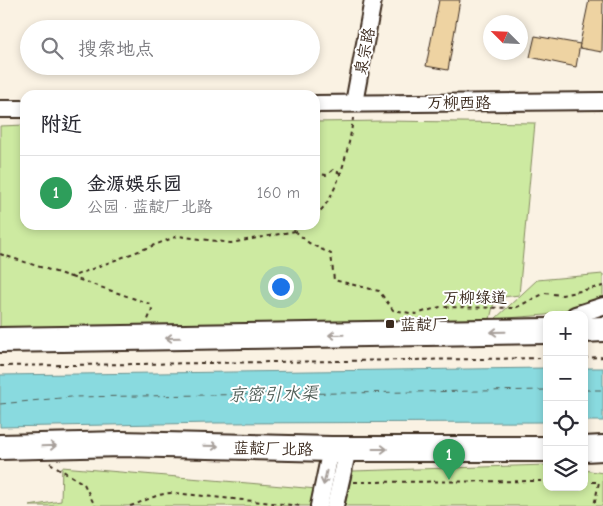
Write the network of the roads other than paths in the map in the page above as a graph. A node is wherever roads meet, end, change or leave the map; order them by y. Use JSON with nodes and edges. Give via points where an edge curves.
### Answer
{"nodes":[{"id":1,"x":373,"y":0,"type":"edge"},
{"id":2,"x":603,"y":101,"type":"edge"},
{"id":3,"x":354,"y":103,"type":"junction"},
{"id":4,"x":320,"y":104,"type":"edge"},
{"id":5,"x":0,"y":109,"type":"edge"},
{"id":6,"x":20,"y":109,"type":"edge"},
{"id":7,"x":603,"y":306,"type":"edge"},
{"id":8,"x":587,"y":311,"type":"edge"},
{"id":9,"x":540,"y":329,"type":"edge"},
{"id":10,"x":603,"y":329,"type":"edge"},
{"id":11,"x":588,"y":330,"type":"edge"},
{"id":12,"x":0,"y":340,"type":"edge"},
{"id":13,"x":0,"y":447,"type":"edge"},
{"id":14,"x":588,"y":448,"type":"edge"},
{"id":15,"x":603,"y":448,"type":"edge"},
{"id":16,"x":340,"y":449,"type":"junction"},
{"id":17,"x":543,"y":449,"type":"edge"},
{"id":18,"x":318,"y":506,"type":"edge"},
{"id":19,"x":335,"y":506,"type":"edge"}],
"edges":[{"from":1,"to":3,"type":"street","name":"泉宗路"},
{"from":2,"to":3,"type":"street","name":"万柳西路"},
{"from":3,"to":4,"type":"street","name":"万柳西路"},
{"from":5,"to":6,"type":"street"},
{"from":7,"to":8,"type":"street"},
{"from":9,"to":12,"type":"highway","one_way":true},
{"from":10,"to":11,"type":"highway"},
{"from":13,"to":16,"type":"highway","name":"蓝靛厂北路","one_way":true,"via":[[121,444]]},
{"from":14,"to":15,"type":"highway"},
{"from":16,"to":17,"type":"highway","name":"蓝靛厂北路","one_way":true},
{"from":16,"to":18,"type":"street","one_way":true},
{"from":16,"to":19,"type":"street","via":[[340,482]]}]}
